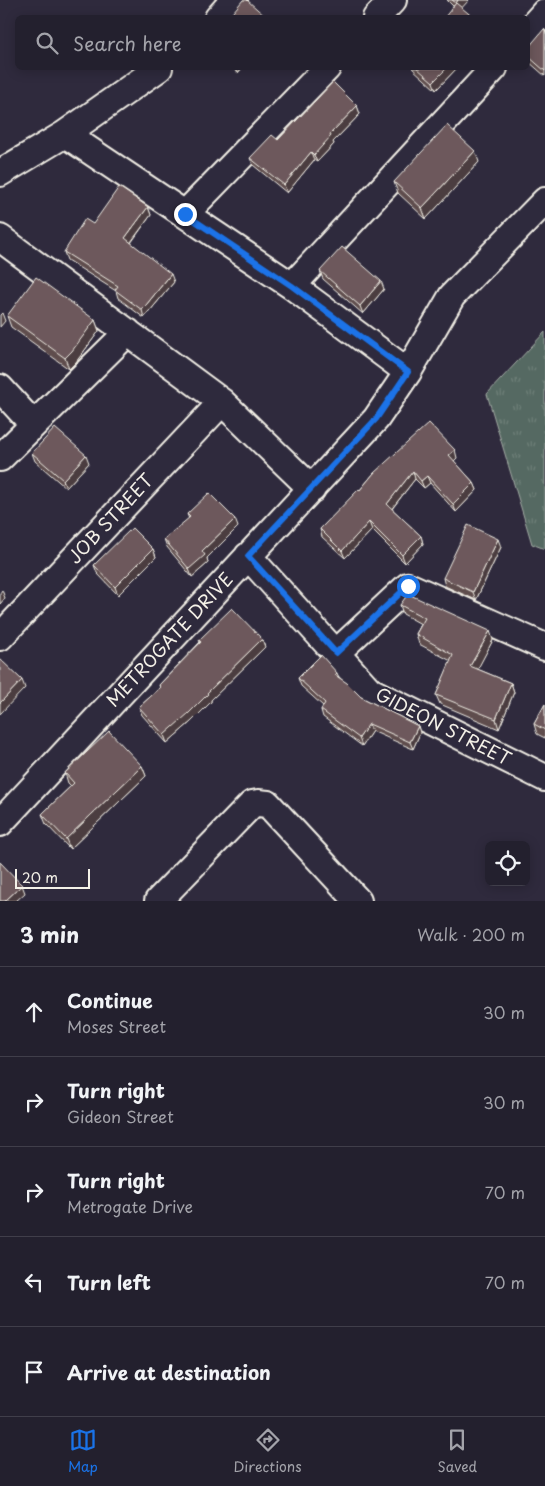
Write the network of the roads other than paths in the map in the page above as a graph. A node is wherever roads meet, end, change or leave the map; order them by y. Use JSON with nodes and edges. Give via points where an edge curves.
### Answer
{"nodes":[{"id":1,"x":234,"y":0,"type":"edge"},
{"id":2,"x":392,"y":0,"type":"edge"},
{"id":3,"x":545,"y":12,"type":"edge"},
{"id":4,"x":221,"y":15,"type":"edge"},
{"id":5,"x":379,"y":15,"type":"edge"},
{"id":6,"x":530,"y":29,"type":"edge"},
{"id":7,"x":156,"y":70,"type":"edge"},
{"id":8,"x":325,"y":70,"type":"edge"},
{"id":9,"x":492,"y":70,"type":"edge"},
{"id":10,"x":65,"y":134,"type":"junction"},
{"id":11,"x":0,"y":173,"type":"edge"},
{"id":12,"x":545,"y":201,"type":"edge"},
{"id":13,"x":185,"y":214,"type":"junction"},
{"id":14,"x":0,"y":238,"type":"edge"},
{"id":15,"x":292,"y":286,"type":"junction"},
{"id":16,"x":128,"y":332,"type":"junction"},
{"id":17,"x":408,"y":372,"type":"junction"},
{"id":18,"x":0,"y":388,"type":"edge"},
{"id":19,"x":222,"y":402,"type":"junction"},
{"id":20,"x":33,"y":424,"type":"junction"},
{"id":21,"x":0,"y":458,"type":"edge"},
{"id":22,"x":312,"y":489,"type":"junction"},
{"id":23,"x":248,"y":556,"type":"junction"},
{"id":24,"x":0,"y":637,"type":"edge"},
{"id":25,"x":545,"y":647,"type":"edge"},
{"id":26,"x":336,"y":653,"type":"junction"},
{"id":27,"x":545,"y":778,"type":"edge"},
{"id":28,"x":0,"y":823,"type":"edge"},
{"id":29,"x":158,"y":901,"type":"edge"},
{"id":30,"x":358,"y":901,"type":"edge"}],
"edges":[{"from":1,"to":4,"type":"street"},
{"from":2,"to":5,"type":"street"},
{"from":3,"to":6,"type":"street"},
{"from":7,"to":10,"type":"street"},
{"from":8,"to":13,"type":"street"},
{"from":9,"to":15,"type":"street"},
{"from":10,"to":11,"type":"street"},
{"from":10,"to":13,"type":"street"},
{"from":12,"to":17,"type":"street","name":"METROGATE DRIVE","via":[[452,296]]},
{"from":13,"to":15,"type":"street"},
{"from":14,"to":16,"type":"street"},
{"from":15,"to":17,"type":"street"},
{"from":16,"to":19,"type":"street"},
{"from":16,"to":20,"type":"street"},
{"from":17,"to":22,"type":"street","name":"METROGATE DRIVE","via":[[376,419]]},
{"from":18,"to":20,"type":"street"},
{"from":19,"to":22,"type":"street"},
{"from":19,"to":24,"type":"street","name":"JOB STREET"},
{"from":20,"to":21,"type":"street"},
{"from":22,"to":23,"type":"street","name":"METROGATE DRIVE"},
{"from":23,"to":26,"type":"street","name":"GIDEON STREET"},
{"from":23,"to":28,"type":"street","name":"METROGATE DRIVE"},
{"from":25,"to":26,"type":"street","via":[[408,586]]},
{"from":26,"to":27,"type":"street","name":"GIDEON STREET","via":[[370,691]]},
{"from":29,"to":30,"type":"street","via":[[252,804],[258,803],[268,804]]}]}
